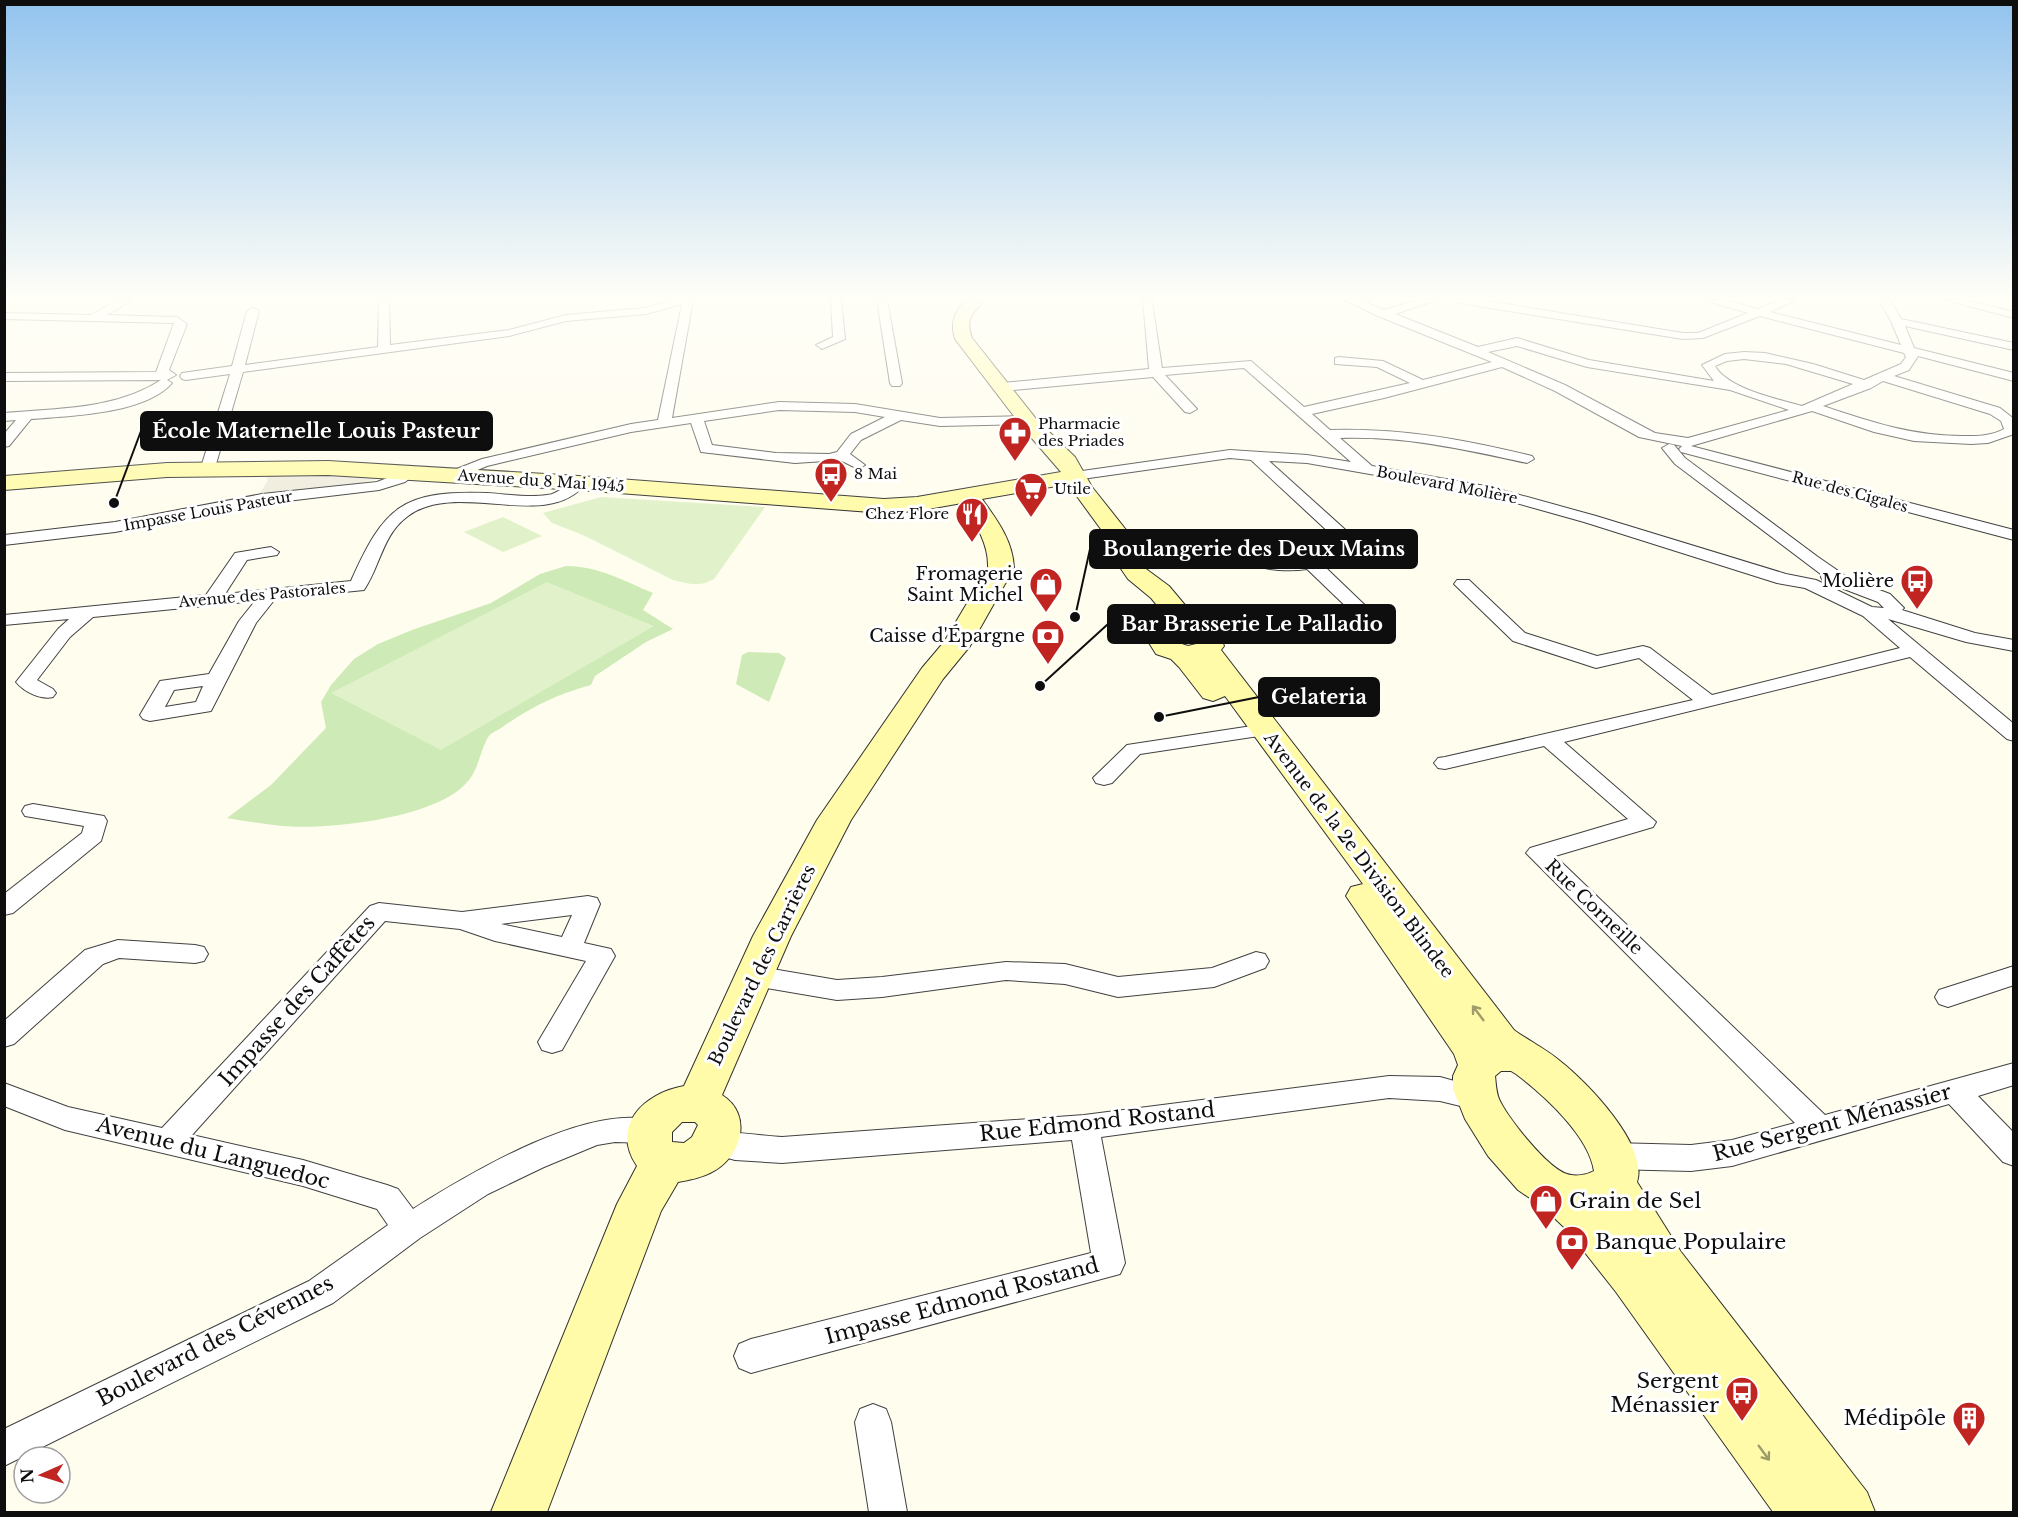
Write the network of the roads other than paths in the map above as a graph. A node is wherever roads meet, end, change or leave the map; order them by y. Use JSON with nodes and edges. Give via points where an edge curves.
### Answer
{"nodes":[{"id":1,"x":162,"y":371,"type":"edge"},
{"id":2,"x":223,"y":371,"type":"edge"},
{"id":3,"x":236,"y":371,"type":"edge"},
{"id":4,"x":674,"y":371,"type":"edge"},
{"id":5,"x":894,"y":371,"type":"edge"},
{"id":6,"x":990,"y":371,"type":"edge"},
{"id":7,"x":1178,"y":371,"type":"edge"},
{"id":8,"x":1255,"y":371,"type":"edge"},
{"id":9,"x":1394,"y":371,"type":"edge"},
{"id":10,"x":1473,"y":371,"type":"edge"},
{"id":11,"x":1521,"y":371,"type":"edge"},
{"id":12,"x":1635,"y":371,"type":"edge"},
{"id":13,"x":1712,"y":371,"type":"edge"},
{"id":14,"x":1820,"y":371,"type":"edge"},
{"id":15,"x":1897,"y":371,"type":"edge"},
{"id":16,"x":1988,"y":371,"type":"edge"},
{"id":17,"x":1156,"y":373,"type":"junction"},
{"id":18,"x":4,"y":377,"type":"edge"},
{"id":19,"x":1884,"y":377,"type":"junction"},
{"id":20,"x":2013,"y":377,"type":"edge"},
{"id":21,"x":167,"y":378,"type":"junction"},
{"id":22,"x":896,"y":383,"type":"dead end"},
{"id":23,"x":1422,"y":384,"type":"junction"},
{"id":24,"x":1867,"y":385,"type":"junction"},
{"id":25,"x":1002,"y":387,"type":"junction"},
{"id":26,"x":1734,"y":387,"type":"junction"},
{"id":27,"x":1190,"y":409,"type":"dead end"},
{"id":28,"x":1808,"y":409,"type":"junction"},
{"id":29,"x":1301,"y":412,"type":"junction"},
{"id":30,"x":27,"y":415,"type":"junction"},
{"id":31,"x":898,"y":416,"type":"junction"},
{"id":32,"x":4,"y":417,"type":"edge"},
{"id":33,"x":696,"y":417,"type":"junction"},
{"id":34,"x":665,"y":421,"type":"junction"},
{"id":35,"x":1029,"y":422,"type":"junction"},
{"id":36,"x":1326,"y":434,"type":"junction"},
{"id":37,"x":4,"y":442,"type":"edge"},
{"id":38,"x":1664,"y":444,"type":"junction"},
{"id":39,"x":1687,"y":446,"type":"junction"},
{"id":40,"x":1253,"y":454,"type":"junction"},
{"id":41,"x":842,"y":455,"type":"junction"},
{"id":42,"x":1527,"y":459,"type":"dead end"},
{"id":43,"x":858,"y":465,"type":"dead end"},
{"id":44,"x":1366,"y":469,"type":"junction"},
{"id":45,"x":205,"y":470,"type":"junction"},
{"id":46,"x":410,"y":473,"type":"junction"},
{"id":47,"x":454,"y":475,"type":"junction"},
{"id":48,"x":1068,"y":477,"type":"junction"},
{"id":49,"x":4,"y":483,"type":"edge"},
{"id":50,"x":579,"y":483,"type":"junction"},
{"id":51,"x":968,"y":494,"type":"junction"},
{"id":52,"x":2013,"y":535,"type":"edge"},
{"id":53,"x":4,"y":540,"type":"edge"},
{"id":54,"x":271,"y":552,"type":"dead end"},
{"id":55,"x":1261,"y":561,"type":"dead end"},
{"id":56,"x":1311,"y":563,"type":"junction"},
{"id":57,"x":1813,"y":574,"type":"junction"},
{"id":58,"x":1463,"y":584,"type":"dead end"},
{"id":59,"x":269,"y":595,"type":"junction"},
{"id":60,"x":212,"y":600,"type":"junction"},
{"id":61,"x":1887,"y":605,"type":"junction"},
{"id":62,"x":89,"y":611,"type":"junction"},
{"id":63,"x":1869,"y":612,"type":"junction"},
{"id":64,"x":4,"y":620,"type":"edge"},
{"id":65,"x":1373,"y":633,"type":"dead end"},
{"id":66,"x":2013,"y":644,"type":"edge"},
{"id":67,"x":1915,"y":650,"type":"junction"},
{"id":68,"x":216,"y":679,"type":"dead end"},
{"id":69,"x":46,"y":693,"type":"dead end"},
{"id":70,"x":1708,"y":702,"type":"junction"},
{"id":71,"x":1254,"y":731,"type":"junction"},
{"id":72,"x":2013,"y":735,"type":"edge"},
{"id":73,"x":1548,"y":739,"type":"junction"},
{"id":74,"x":1445,"y":763,"type":"dead end"},
{"id":75,"x":1104,"y":778,"type":"dead end"},
{"id":76,"x":33,"y":811,"type":"dead end"},
{"id":77,"x":4,"y":907,"type":"edge"},
{"id":78,"x":462,"y":921,"type":"junction"},
{"id":79,"x":569,"y":948,"type":"junction"},
{"id":80,"x":195,"y":954,"type":"dead end"},
{"id":81,"x":1256,"y":961,"type":"dead end"},
{"id":82,"x":2013,"y":975,"type":"edge"},
{"id":83,"x":755,"y":976,"type":"junction"},
{"id":84,"x":1948,"y":997,"type":"dead end"},
{"id":85,"x":4,"y":1037,"type":"edge"},
{"id":86,"x":552,"y":1042,"type":"dead end"},
{"id":87,"x":1491,"y":1073,"type":"junction"},
{"id":88,"x":2013,"y":1074,"type":"edge"},
{"id":89,"x":1955,"y":1091,"type":"junction"},
{"id":90,"x":4,"y":1094,"type":"edge"},
{"id":91,"x":697,"y":1103,"type":"junction"},
{"id":92,"x":1084,"y":1127,"type":"junction"},
{"id":93,"x":1820,"y":1129,"type":"junction"},
{"id":94,"x":168,"y":1141,"type":"junction"},
{"id":95,"x":716,"y":1143,"type":"junction"},
{"id":96,"x":659,"y":1147,"type":"junction"},
{"id":97,"x":2013,"y":1153,"type":"edge"},
{"id":98,"x":1613,"y":1170,"type":"junction"},
{"id":99,"x":1560,"y":1193,"type":"junction"},
{"id":100,"x":409,"y":1228,"type":"junction"},
{"id":101,"x":751,"y":1356,"type":"dead end"},
{"id":102,"x":873,"y":1422,"type":"dead end"},
{"id":103,"x":4,"y":1448,"type":"edge"},
{"id":104,"x":519,"y":1512,"type":"edge"},
{"id":105,"x":888,"y":1512,"type":"edge"},
{"id":106,"x":1808,"y":1512,"type":"edge"},
{"id":107,"x":1847,"y":1512,"type":"edge"}],
"edges":[{"from":1,"to":21,"type":"street"},
{"from":2,"to":21,"type":"street"},
{"from":3,"to":45,"type":"street"},
{"from":4,"to":34,"type":"street"},
{"from":5,"to":22,"type":"street"},
{"from":6,"to":25,"type":"street","name":"Avenue de la 2e Division Blindee"},
{"from":7,"to":17,"type":"street"},
{"from":8,"to":29,"type":"street"},
{"from":9,"to":23,"type":"street"},
{"from":10,"to":23,"type":"street"},
{"from":11,"to":38,"type":"street"},
{"from":12,"to":26,"type":"street"},
{"from":13,"to":26,"type":"street"},
{"from":14,"to":24,"type":"street"},
{"from":15,"to":19,"type":"street"},
{"from":16,"to":20,"type":"street"},
{"from":17,"to":25,"type":"street"},
{"from":17,"to":27,"type":"street"},
{"from":18,"to":21,"type":"street"},
{"from":19,"to":24,"type":"street"},
{"from":19,"to":28,"type":"street","via":[[1995,411],[2007,419],[2011,430],[1990,438],[1904,436]]},
{"from":21,"to":30,"type":"street","via":[[151,394],[124,403]]},
{"from":23,"to":29,"type":"street"},
{"from":24,"to":28,"type":"street"},
{"from":25,"to":35,"type":"street","name":"Avenue de la 2e Division Blindee"},
{"from":26,"to":28,"type":"street"},
{"from":28,"to":39,"type":"street"},
{"from":29,"to":36,"type":"street"},
{"from":30,"to":32,"type":"street"},
{"from":30,"to":37,"type":"street"},
{"from":31,"to":33,"type":"street","via":[[811,405]]},
{"from":31,"to":35,"type":"street","via":[[962,423]]},
{"from":31,"to":41,"type":"street","via":[[856,437]]},
{"from":33,"to":34,"type":"street"},
{"from":33,"to":41,"type":"street","via":[[706,449],[820,459]]},
{"from":34,"to":47,"type":"street","via":[[482,463]]},
{"from":35,"to":48,"type":"street","name":"Avenue de la 2e Division Blindee","via":[[1035,444]]},
{"from":36,"to":42,"type":"street","via":[[1438,439]]},
{"from":36,"to":44,"type":"street"},
{"from":38,"to":39,"type":"street"},
{"from":38,"to":57,"type":"street"},
{"from":39,"to":52,"type":"street","name":"Rue des Cigales"},
{"from":40,"to":44,"type":"street","name":"Boulevard Molière"},
{"from":40,"to":48,"type":"street","name":"Boulevard Molière","via":[[1220,455]]},
{"from":40,"to":56,"type":"street","via":[[1356,551],[1353,556]]},
{"from":41,"to":43,"type":"street"},
{"from":44,"to":57,"type":"street","name":"Boulevard Molière","via":[[1513,497],[1784,579]]},
{"from":45,"to":46,"type":"street","name":"Avenue du 8 Mai 1945","via":[[328,468]]},
{"from":45,"to":49,"type":"street","name":"Avenue du 8 Mai 1945"},
{"from":46,"to":47,"type":"street","name":"Avenue du 8 Mai 1945"},
{"from":46,"to":53,"type":"street","name":"Impasse Louis Pasteur","via":[[379,486]]},
{"from":47,"to":50,"type":"street","name":"Avenue du 8 Mai 1945"},
{"from":48,"to":51,"type":"street","name":"Avenue du 8 Mai 1945"},
{"from":48,"to":71,"type":"street","name":"Avenue de la 2e Division Blindee","via":[[1094,527],[1160,592],[1185,641]]},
{"from":50,"to":51,"type":"street","name":"Avenue du 8 Mai 1945","via":[[866,506],[917,504]]},
{"from":50,"to":59,"type":"street","name":"Avenue des Pastorales","via":[[549,500],[464,498],[422,504],[390,522],[358,586]]},
{"from":51,"to":83,"type":"street","name":"Boulevard des Carrières","via":[[999,549],[1001,568],[956,646],[932,674],[834,820]]},
{"from":54,"to":60,"type":"street","via":[[241,556]]},
{"from":55,"to":56,"type":"street","via":[[1294,566]]},
{"from":56,"to":65,"type":"street","via":[[1367,617]]},
{"from":57,"to":61,"type":"street","via":[[1843,581]]},
{"from":57,"to":63,"type":"street"},
{"from":58,"to":70,"type":"street","via":[[1519,637],[1596,662],[1643,652]]},
{"from":59,"to":60,"type":"street","name":"Avenue des Pastorales"},
{"from":59,"to":68,"type":"street","via":[[248,621]]},
{"from":60,"to":62,"type":"street","name":"Avenue des Pastorales"},
{"from":61,"to":63,"type":"street"},
{"from":61,"to":66,"type":"street","via":[[1972,638]]},
{"from":62,"to":64,"type":"street","name":"Avenue des Pastorales"},
{"from":62,"to":69,"type":"street","via":[[64,633],[26,682]]},
{"from":63,"to":67,"type":"street"},
{"from":67,"to":70,"type":"street"},
{"from":67,"to":72,"type":"street"},
{"from":70,"to":73,"type":"street"},
{"from":71,"to":75,"type":"street","via":[[1134,749]]},
{"from":71,"to":87,"type":"street","name":"Avenue de la 2e Division Blindee"},
{"from":73,"to":74,"type":"street"},
{"from":73,"to":93,"type":"street","name":"Rue Corneille","via":[[1645,822],[1538,853]]},
{"from":76,"to":77,"type":"street","via":[[96,821],[93,836]]},
{"from":78,"to":79,"type":"street"},
{"from":78,"to":79,"type":"street","name":"Impasse des Caffètes","via":[[588,904]]},
{"from":78,"to":94,"type":"street","name":"Impasse des Caffètes","via":[[379,912]]},
{"from":79,"to":86,"type":"street","via":[[602,956]]},
{"from":80,"to":85,"type":"street","via":[[118,949],[94,957]]},
{"from":81,"to":83,"type":"street","via":[[1214,977],[1118,987],[1065,974],[1006,970],[837,990]]},
{"from":82,"to":84,"type":"street"},
{"from":83,"to":91,"type":"street","name":"Boulevard des Carrières"},
{"from":87,"to":92,"type":"street","name":"Rue Edmond Rostand","via":[[1440,1089],[1389,1088]]},
{"from":87,"to":98,"type":"street","via":[[1534,1064],[1561,1086],[1596,1130]]},
{"from":87,"to":99,"type":"street","name":"Avenue de la 2e Division Blindee","via":[[1517,1161],[1534,1178]]},
{"from":88,"to":89,"type":"street","name":"Rue Sergent Ménassier"},
{"from":89,"to":93,"type":"street","name":"Rue Sergent Ménassier"},
{"from":89,"to":97,"type":"street"},
{"from":90,"to":94,"type":"street","name":"Avenue du Languedoc","via":[[65,1118]]},
{"from":91,"to":95,"type":"street","via":[[708,1106],[721,1122]]},
{"from":91,"to":96,"type":"street","via":[[682,1103],[656,1118]]},
{"from":92,"to":95,"type":"street","name":"Rue Edmond Rostand","via":[[782,1150]]},
{"from":92,"to":101,"type":"street","name":"Impasse Edmond Rostand","via":[[1109,1263]]},
{"from":93,"to":98,"type":"street","name":"Rue Sergent Ménassier","via":[[1732,1153]]},
{"from":94,"to":100,"type":"street","name":"Avenue du Languedoc","via":[[303,1173],[387,1199]]},
{"from":95,"to":96,"type":"street","via":[[707,1152],[682,1163]]},
{"from":96,"to":100,"type":"street","name":"Boulevard des Cévennes","via":[[615,1130],[594,1133],[477,1185]]},
{"from":96,"to":104,"type":"street","via":[[657,1174],[640,1204]]},
{"from":98,"to":99,"type":"street","via":[[1600,1192]]},
{"from":98,"to":107,"type":"street","via":[[1664,1268]]},
{"from":99,"to":106,"type":"street","one_way":true,"via":[[1585,1216],[1634,1276]]},
{"from":100,"to":103,"type":"street","name":"Boulevard des Cévennes","via":[[321,1292]]},
{"from":102,"to":105,"type":"street"}]}
